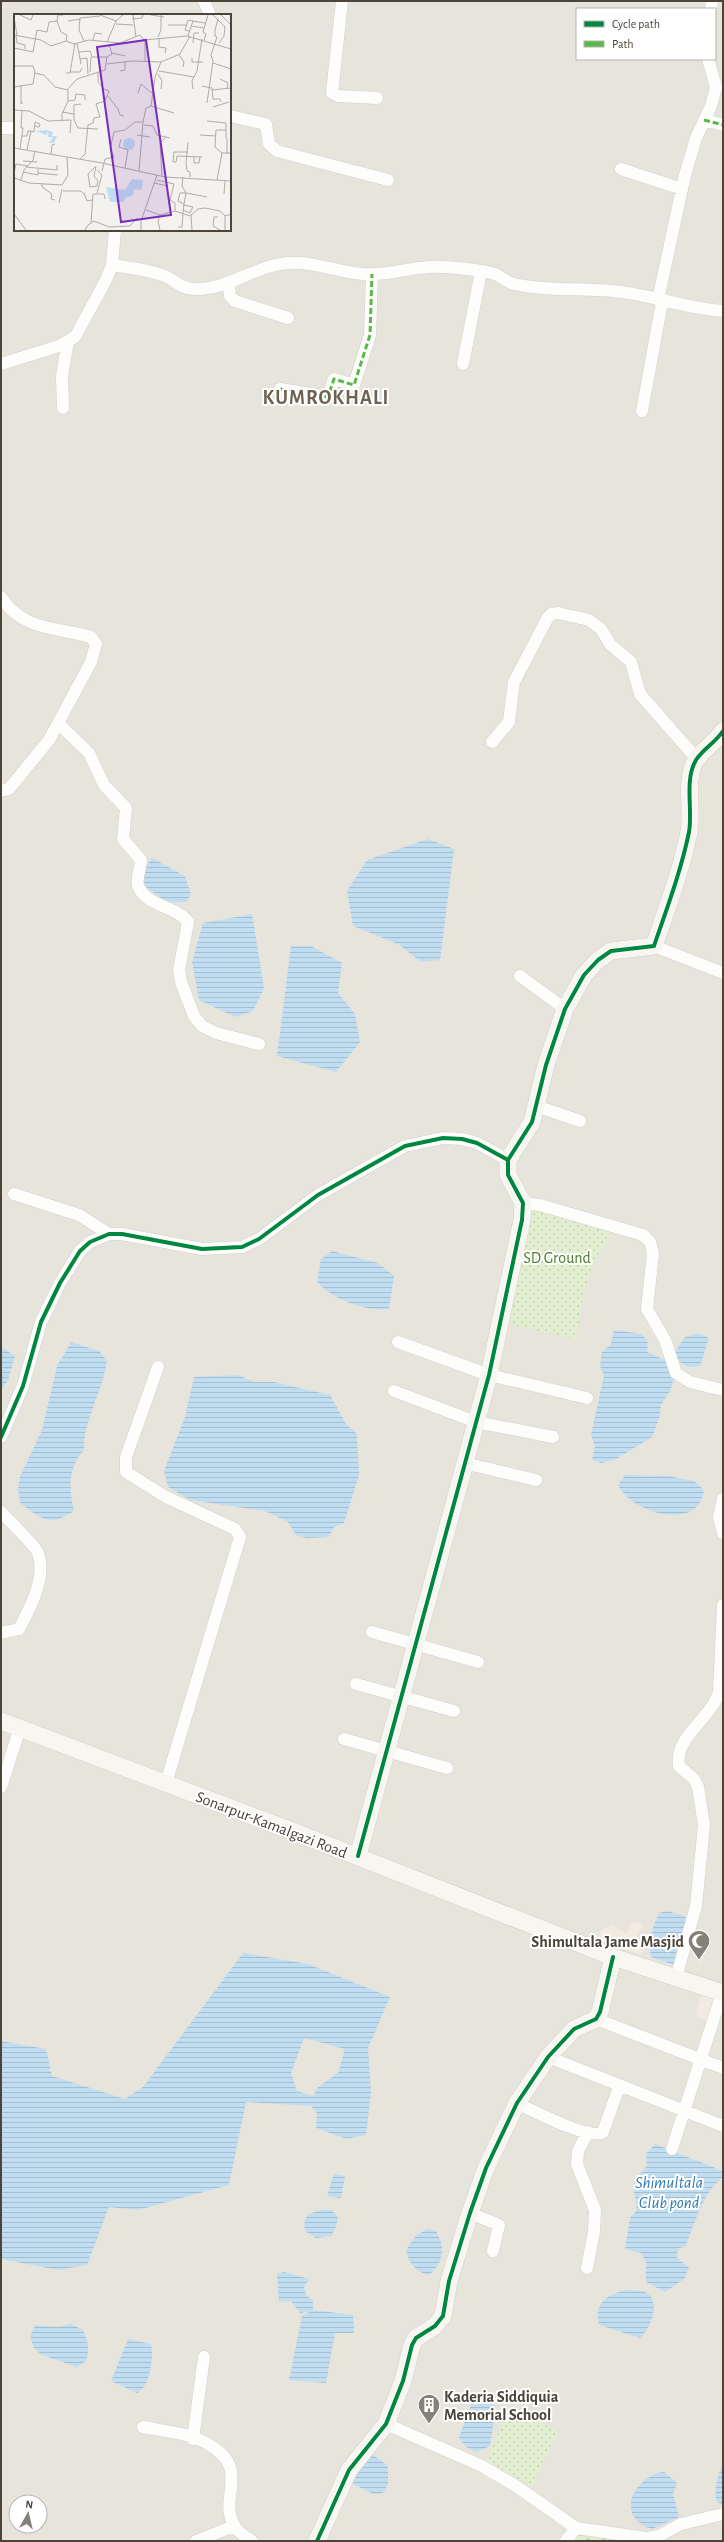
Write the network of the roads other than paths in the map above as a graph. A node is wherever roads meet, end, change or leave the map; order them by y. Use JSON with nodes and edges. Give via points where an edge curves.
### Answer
{"nodes":[{"id":1,"x":204,"y":1,"type":"edge"},
{"id":2,"x":342,"y":1,"type":"edge"},
{"id":3,"x":210,"y":14,"type":"edge"},
{"id":4,"x":708,"y":60,"type":"edge"},
{"id":5,"x":377,"y":98,"type":"dead end"},
{"id":6,"x":231,"y":116,"type":"edge"},
{"id":7,"x":704,"y":120,"type":"junction"},
{"id":8,"x":723,"y":126,"type":"edge"},
{"id":9,"x":1,"y":128,"type":"edge"},
{"id":10,"x":14,"y":128,"type":"edge"},
{"id":11,"x":621,"y":169,"type":"dead end"},
{"id":12,"x":388,"y":180,"type":"dead end"},
{"id":13,"x":682,"y":188,"type":"junction"},
{"id":14,"x":115,"y":231,"type":"edge"},
{"id":15,"x":112,"y":265,"type":"junction"},
{"id":16,"x":481,"y":271,"type":"junction"},
{"id":17,"x":372,"y":274,"type":"junction"},
{"id":18,"x":229,"y":284,"type":"junction"},
{"id":19,"x":660,"y":301,"type":"junction"},
{"id":20,"x":723,"y":311,"type":"edge"},
{"id":21,"x":288,"y":318,"type":"dead end"},
{"id":22,"x":68,"y":341,"type":"junction"},
{"id":23,"x":1,"y":364,"type":"edge"},
{"id":24,"x":463,"y":364,"type":"dead end"},
{"id":25,"x":280,"y":388,"type":"dead end"},
{"id":26,"x":63,"y":408,"type":"dead end"},
{"id":27,"x":642,"y":411,"type":"dead end"},
{"id":28,"x":1,"y":597,"type":"edge"},
{"id":29,"x":58,"y":723,"type":"junction"},
{"id":30,"x":723,"y":731,"type":"edge"},
{"id":31,"x":492,"y":742,"type":"dead end"},
{"id":32,"x":697,"y":759,"type":"junction"},
{"id":33,"x":1,"y":791,"type":"edge"},
{"id":34,"x":654,"y":946,"type":"junction"},
{"id":35,"x":723,"y":973,"type":"edge"},
{"id":36,"x":520,"y":976,"type":"dead end"},
{"id":37,"x":565,"y":1010,"type":"junction"},
{"id":38,"x":259,"y":1044,"type":"dead end"},
{"id":39,"x":536,"y":1106,"type":"junction"},
{"id":40,"x":580,"y":1121,"type":"dead end"},
{"id":41,"x":508,"y":1160,"type":"junction"},
{"id":42,"x":14,"y":1194,"type":"dead end"},
{"id":43,"x":523,"y":1203,"type":"junction"},
{"id":44,"x":109,"y":1234,"type":"junction"},
{"id":45,"x":398,"y":1342,"type":"dead end"},
{"id":46,"x":158,"y":1367,"type":"dead end"},
{"id":47,"x":489,"y":1375,"type":"junction"},
{"id":48,"x":723,"y":1390,"type":"edge"},
{"id":49,"x":394,"y":1391,"type":"dead end"},
{"id":50,"x":587,"y":1398,"type":"dead end"},
{"id":51,"x":476,"y":1422,"type":"junction"},
{"id":52,"x":553,"y":1436,"type":"dead end"},
{"id":53,"x":1,"y":1437,"type":"edge"},
{"id":54,"x":464,"y":1463,"type":"junction"},
{"id":55,"x":536,"y":1480,"type":"dead end"},
{"id":56,"x":723,"y":1499,"type":"edge"},
{"id":57,"x":1,"y":1512,"type":"edge"},
{"id":58,"x":723,"y":1533,"type":"edge"},
{"id":59,"x":723,"y":1606,"type":"edge"},
{"id":60,"x":723,"y":1620,"type":"edge"},
{"id":61,"x":1,"y":1632,"type":"edge"},
{"id":62,"x":372,"y":1632,"type":"dead end"},
{"id":63,"x":416,"y":1645,"type":"junction"},
{"id":64,"x":478,"y":1662,"type":"dead end"},
{"id":65,"x":356,"y":1684,"type":"dead end"},
{"id":66,"x":401,"y":1696,"type":"junction"},
{"id":67,"x":454,"y":1711,"type":"dead end"},
{"id":68,"x":1,"y":1721,"type":"edge"},
{"id":69,"x":20,"y":1728,"type":"junction"},
{"id":70,"x":344,"y":1739,"type":"dead end"},
{"id":71,"x":386,"y":1751,"type":"junction"},
{"id":72,"x":447,"y":1768,"type":"dead end"},
{"id":73,"x":166,"y":1783,"type":"junction"},
{"id":74,"x":1,"y":1787,"type":"edge"},
{"id":75,"x":358,"y":1856,"type":"junction"},
{"id":76,"x":613,"y":1957,"type":"junction"},
{"id":77,"x":676,"y":1978,"type":"junction"},
{"id":78,"x":722,"y":1993,"type":"edge"},
{"id":79,"x":596,"y":2019,"type":"junction"},
{"id":80,"x":548,"y":2057,"type":"junction"},
{"id":81,"x":701,"y":2060,"type":"junction"},
{"id":82,"x":723,"y":2068,"type":"edge"},
{"id":83,"x":619,"y":2087,"type":"junction"},
{"id":84,"x":517,"y":2103,"type":"junction"},
{"id":85,"x":685,"y":2112,"type":"junction"},
{"id":86,"x":723,"y":2126,"type":"edge"},
{"id":87,"x":588,"y":2132,"type":"junction"},
{"id":88,"x":672,"y":2149,"type":"dead end"},
{"id":89,"x":470,"y":2213,"type":"junction"},
{"id":90,"x":493,"y":2251,"type":"dead end"},
{"id":91,"x":587,"y":2268,"type":"dead end"},
{"id":92,"x":204,"y":2357,"type":"dead end"},
{"id":93,"x":386,"y":2424,"type":"junction"},
{"id":94,"x":143,"y":2427,"type":"dead end"},
{"id":95,"x":193,"y":2439,"type":"junction"},
{"id":96,"x":723,"y":2514,"type":"edge"},
{"id":97,"x":234,"y":2526,"type":"junction"},
{"id":98,"x":576,"y":2528,"type":"junction"},
{"id":99,"x":196,"y":2541,"type":"edge"},
{"id":100,"x":252,"y":2541,"type":"edge"},
{"id":101,"x":317,"y":2541,"type":"edge"},
{"id":102,"x":566,"y":2541,"type":"edge"}],
"edges":[{"from":1,"to":3,"type":"street"},
{"from":2,"to":5,"type":"street","via":[[332,93],[338,96]]},
{"from":4,"to":7,"type":"street","via":[[716,87]]},
{"from":6,"to":12,"type":"street","via":[[266,124],[269,144],[282,154]]},
{"from":7,"to":8,"type":"street"},
{"from":7,"to":13,"type":"street","via":[[696,138]]},
{"from":9,"to":10,"type":"street"},
{"from":11,"to":13,"type":"street"},
{"from":13,"to":19,"type":"street"},
{"from":14,"to":15,"type":"street"},
{"from":15,"to":18,"type":"street","via":[[161,274],[190,289]]},
{"from":15,"to":22,"type":"street","via":[[85,320],[75,337]]},
{"from":16,"to":17,"type":"street","via":[[420,267]]},
{"from":16,"to":19,"type":"street","via":[[513,284],[551,290],[621,292]]},
{"from":16,"to":24,"type":"street"},
{"from":17,"to":18,"type":"street","via":[[290,263],[259,271]]},
{"from":17,"to":25,"type":"street","via":[[370,335],[354,385],[334,379],[328,397]]},
{"from":18,"to":21,"type":"street","via":[[230,296],[235,301]]},
{"from":19,"to":20,"type":"street"},
{"from":19,"to":27,"type":"street"},
{"from":22,"to":23,"type":"street"},
{"from":22,"to":26,"type":"street","via":[[62,376]]},
{"from":28,"to":29,"type":"street","via":[[15,615],[27,622],[91,637],[96,644],[95,654]]},
{"from":29,"to":33,"type":"street","via":[[49,740],[9,789]]},
{"from":29,"to":38,"type":"street","via":[[89,753],[104,785],[126,808],[122,839],[140,860],[138,879],[141,890],[188,922],[179,970],[194,1016],[202,1026],[216,1033]]},
{"from":30,"to":32,"type":"street"},
{"from":31,"to":32,"type":"street","via":[[509,722],[517,676],[547,619],[551,614],[558,613],[589,620],[601,629],[610,644],[631,662],[640,694]]},
{"from":32,"to":34,"type":"street","via":[[690,786],[687,837],[679,873]]},
{"from":34,"to":35,"type":"street"},
{"from":34,"to":37,"type":"street","via":[[611,951],[598,960],[584,975]]},
{"from":36,"to":37,"type":"street"},
{"from":37,"to":39,"type":"street","via":[[546,1065]]},
{"from":39,"to":40,"type":"street"},
{"from":39,"to":41,"type":"street","via":[[532,1122]]},
{"from":41,"to":43,"type":"street","via":[[508,1175]]},
{"from":41,"to":44,"type":"street","via":[[477,1143],[462,1139],[443,1138],[405,1146],[318,1195],[259,1239],[242,1247],[202,1249],[136,1236]]},
{"from":42,"to":44,"type":"street","via":[[79,1215]]},
{"from":43,"to":47,"type":"street","via":[[522,1220]]},
{"from":43,"to":48,"type":"street","via":[[540,1205],[643,1235],[650,1242],[653,1253],[646,1298],[647,1309],[665,1340],[676,1373],[690,1382]]},
{"from":44,"to":53,"type":"street","via":[[90,1242],[80,1251],[60,1283],[41,1322],[22,1386]]},
{"from":45,"to":47,"type":"street"},
{"from":46,"to":73,"type":"street","via":[[126,1457],[126,1472],[166,1498],[235,1529],[240,1537]]},
{"from":47,"to":50,"type":"street"},
{"from":47,"to":51,"type":"street"},
{"from":49,"to":51,"type":"street"},
{"from":51,"to":52,"type":"street"},
{"from":51,"to":54,"type":"street"},
{"from":54,"to":55,"type":"street"},
{"from":54,"to":63,"type":"street"},
{"from":56,"to":58,"type":"street","via":[[719,1516]]},
{"from":57,"to":61,"type":"street","via":[[38,1552],[39,1577],[32,1604],[19,1629]]},
{"from":59,"to":60,"type":"street"},
{"from":60,"to":77,"type":"street","via":[[719,1692],[716,1701],[682,1744],[677,1755],[679,1766],[694,1778],[698,1787],[704,1825],[696,1906]]},
{"from":62,"to":63,"type":"street"},
{"from":63,"to":64,"type":"street"},
{"from":63,"to":66,"type":"street"},
{"from":65,"to":66,"type":"street"},
{"from":66,"to":67,"type":"street"},
{"from":66,"to":71,"type":"street"},
{"from":68,"to":69,"type":"street","name":"Sonarpur-Kamalgazi Road"},
{"from":69,"to":73,"type":"street","name":"Sonarpur-Kamalgazi Road"},
{"from":69,"to":74,"type":"street"},
{"from":70,"to":71,"type":"street"},
{"from":71,"to":72,"type":"street"},
{"from":71,"to":75,"type":"street"},
{"from":73,"to":75,"type":"street","name":"Sonarpur-Kamalgazi Road"},
{"from":75,"to":76,"type":"street","name":"Sonarpur-Kamalgazi Road"},
{"from":76,"to":77,"type":"street","name":"Sonarpur-Kamalgazi Road"},
{"from":76,"to":79,"type":"street","via":[[600,2012]]},
{"from":77,"to":78,"type":"street","name":"Sonarpur-Kamalgazi Road"},
{"from":78,"to":81,"type":"street"},
{"from":79,"to":80,"type":"street","via":[[574,2029]]},
{"from":79,"to":81,"type":"street"},
{"from":80,"to":83,"type":"street"},
{"from":80,"to":84,"type":"street"},
{"from":81,"to":82,"type":"street"},
{"from":81,"to":85,"type":"street"},
{"from":83,"to":85,"type":"street"},
{"from":83,"to":87,"type":"street","via":[[603,2132]]},
{"from":84,"to":87,"type":"street","via":[[560,2123]]},
{"from":84,"to":89,"type":"street","via":[[486,2168]]},
{"from":85,"to":86,"type":"street"},
{"from":85,"to":88,"type":"street"},
{"from":87,"to":91,"type":"street","via":[[577,2157],[577,2164],[595,2210],[594,2232]]},
{"from":89,"to":90,"type":"street","via":[[499,2225]]},
{"from":89,"to":93,"type":"street","via":[[449,2281],[442,2316],[435,2326],[416,2338],[412,2345],[403,2381]]},
{"from":92,"to":95,"type":"street"},
{"from":93,"to":98,"type":"street","via":[[482,2466],[516,2486]]},
{"from":93,"to":101,"type":"street","via":[[349,2470]]},
{"from":94,"to":95,"type":"street"},
{"from":95,"to":97,"type":"street","via":[[216,2449],[229,2464],[232,2472],[230,2516]]},
{"from":96,"to":98,"type":"street","via":[[681,2524],[659,2536],[646,2538]]},
{"from":97,"to":99,"type":"street"},
{"from":97,"to":100,"type":"street"},
{"from":98,"to":102,"type":"street"}]}
